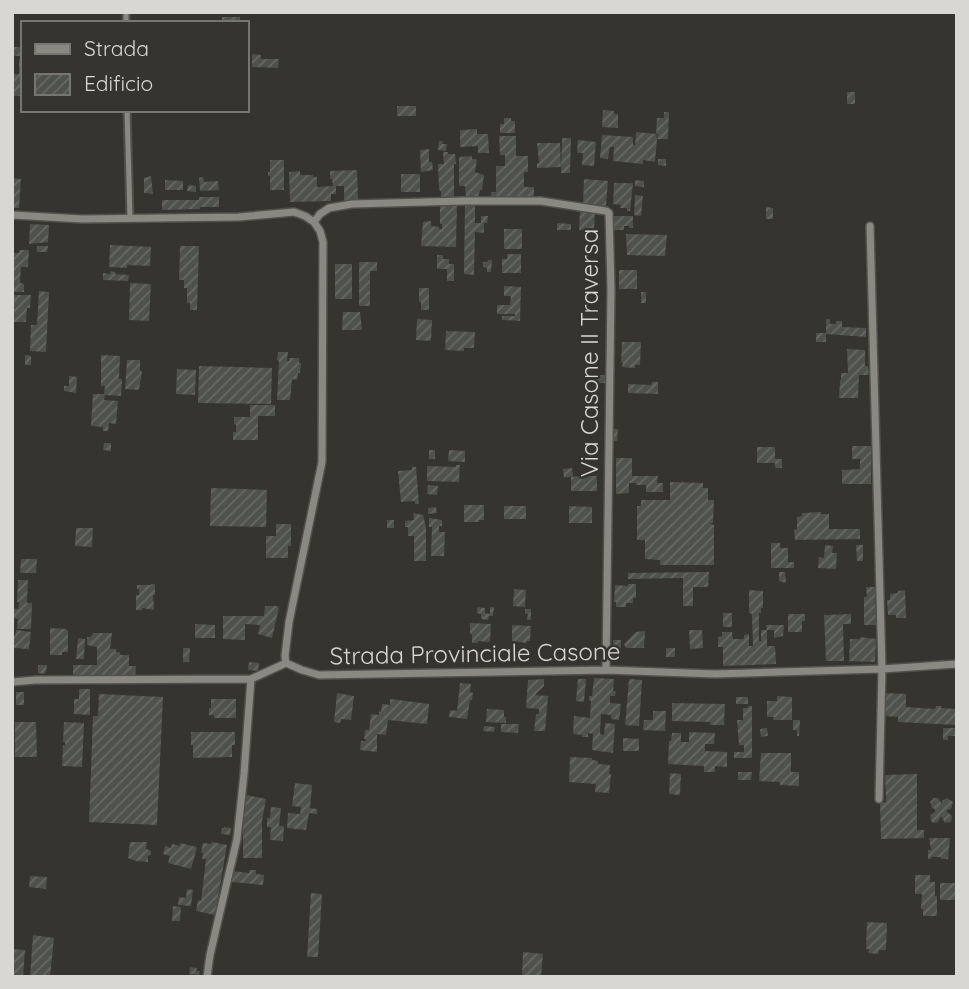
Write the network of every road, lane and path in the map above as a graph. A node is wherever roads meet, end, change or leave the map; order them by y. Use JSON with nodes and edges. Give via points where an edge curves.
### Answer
{"nodes":[{"id":1,"x":127,"y":112,"type":"edge"},
{"id":2,"x":12,"y":215,"type":"edge"},
{"id":3,"x":130,"y":217,"type":"junction"},
{"id":4,"x":314,"y":222,"type":"junction"},
{"id":5,"x":870,"y":226,"type":"dead end"},
{"id":6,"x":286,"y":663,"type":"junction"},
{"id":7,"x":957,"y":664,"type":"edge"},
{"id":8,"x":606,"y":670,"type":"junction"},
{"id":9,"x":882,"y":670,"type":"junction"},
{"id":10,"x":251,"y":679,"type":"junction"},
{"id":11,"x":12,"y":682,"type":"edge"},
{"id":12,"x":879,"y":799,"type":"dead end"},
{"id":13,"x":207,"y":977,"type":"edge"}],
"edges":[{"from":1,"to":3,"type":"lane"},
{"from":2,"to":3,"type":"street"},
{"from":3,"to":4,"type":"street","via":[[294,212]]},
{"from":4,"to":6,"type":"street","via":[[323,242],[322,462],[289,622]]},
{"from":4,"to":8,"type":"street","name":"Via Casone II Traversa","via":[[330,208],[352,204],[541,201],[609,213]]},
{"from":5,"to":9,"type":"street"},
{"from":6,"to":8,"type":"street","name":"Strada Provinciale Casone","via":[[319,676]]},
{"from":6,"to":10,"type":"street"},
{"from":7,"to":9,"type":"street","name":"Strada Provinciale Casone"},
{"from":8,"to":9,"type":"street","name":"Strada Provinciale Casone","via":[[715,674]]},
{"from":9,"to":12,"type":"street"},
{"from":10,"to":11,"type":"street"},
{"from":10,"to":13,"type":"street","via":[[237,839]]}]}
